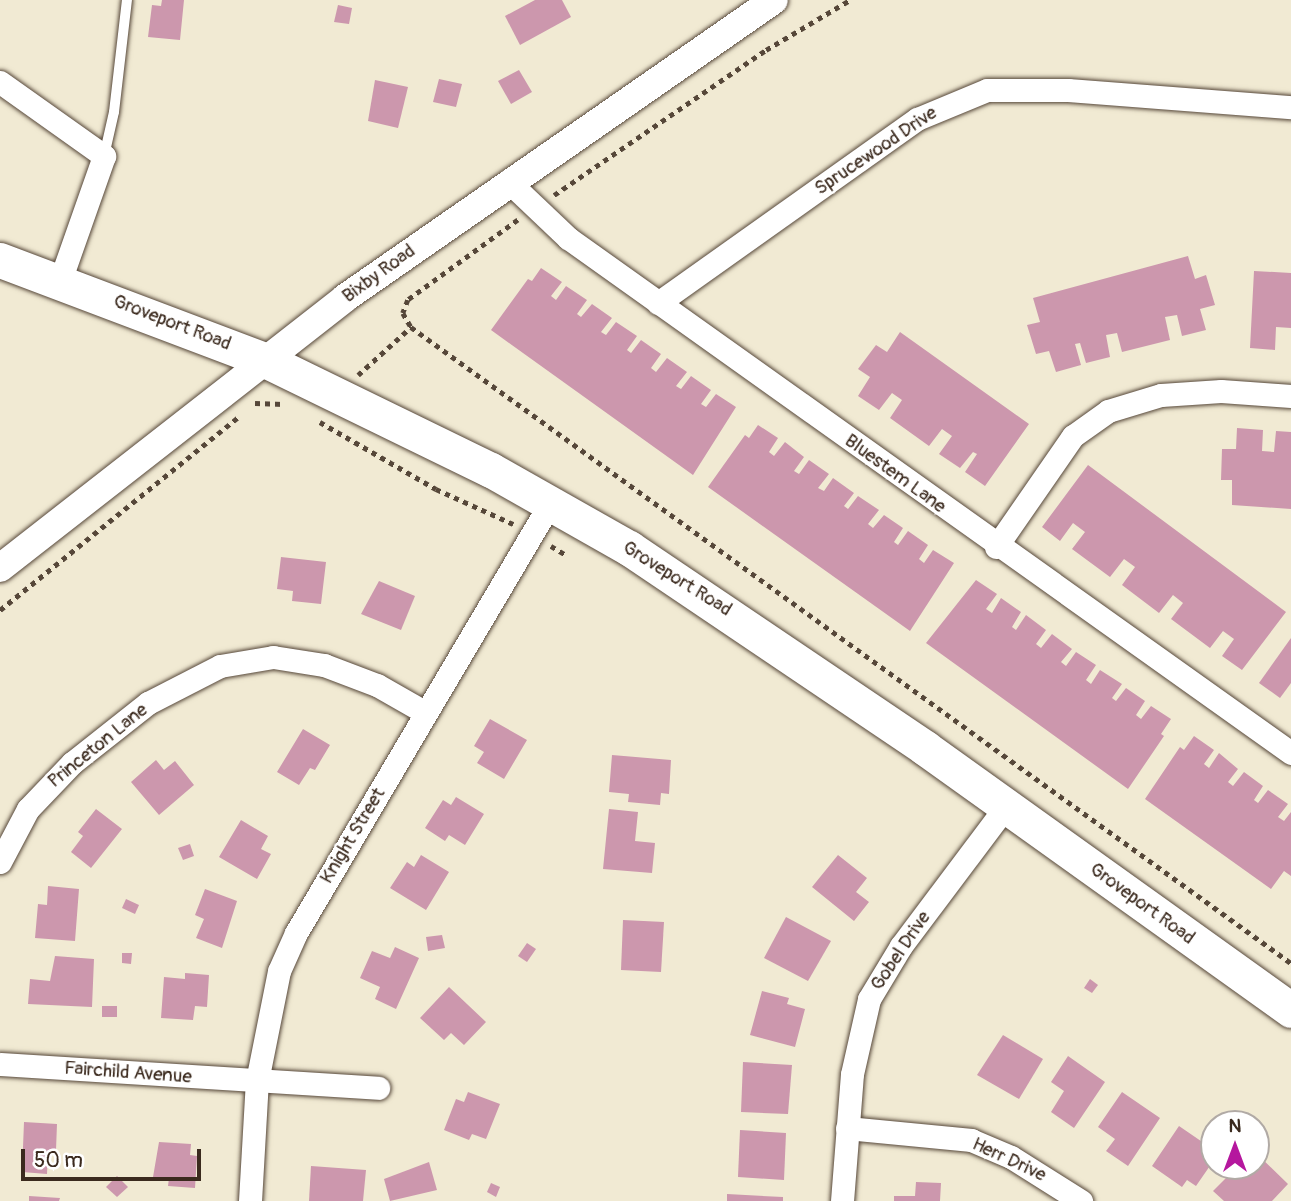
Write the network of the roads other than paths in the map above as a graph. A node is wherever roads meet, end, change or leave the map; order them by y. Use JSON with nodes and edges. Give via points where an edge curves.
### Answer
{"nodes":[{"id":1,"x":127,"y":0,"type":"edge"},
{"id":2,"x":774,"y":0,"type":"edge"},
{"id":3,"x":0,"y":82,"type":"edge"},
{"id":4,"x":1291,"y":107,"type":"edge"},
{"id":5,"x":104,"y":156,"type":"junction"},
{"id":6,"x":508,"y":181,"type":"junction"},
{"id":7,"x":0,"y":260,"type":"edge"},
{"id":8,"x":60,"y":281,"type":"junction"},
{"id":9,"x":658,"y":303,"type":"junction"},
{"id":10,"x":265,"y":360,"type":"junction"},
{"id":11,"x":1291,"y":396,"type":"edge"},
{"id":12,"x":550,"y":503,"type":"junction"},
{"id":13,"x":996,"y":547,"type":"junction"},
{"id":14,"x":0,"y":568,"type":"edge"},
{"id":15,"x":426,"y":713,"type":"junction"},
{"id":16,"x":1291,"y":753,"type":"edge"},
{"id":17,"x":1006,"y":806,"type":"junction"},
{"id":18,"x":0,"y":862,"type":"edge"},
{"id":19,"x":1291,"y":1010,"type":"edge"},
{"id":20,"x":0,"y":1065,"type":"edge"},
{"id":21,"x":257,"y":1081,"type":"junction"},
{"id":22,"x":377,"y":1088,"type":"dead end"},
{"id":23,"x":847,"y":1128,"type":"junction"},
{"id":24,"x":250,"y":1201,"type":"edge"},
{"id":25,"x":842,"y":1201,"type":"edge"},
{"id":26,"x":1081,"y":1201,"type":"edge"}],
"edges":[{"from":1,"to":5,"type":"lane"},
{"from":2,"to":6,"type":"street","name":"Bixby Road"},
{"from":3,"to":5,"type":"street"},
{"from":4,"to":9,"type":"street","name":"Sprucewood Drive","via":[[1069,90],[987,90],[917,119]]},
{"from":5,"to":8,"type":"street"},
{"from":6,"to":9,"type":"street","name":"Bluestem Lane","via":[[568,238]]},
{"from":6,"to":10,"type":"street","name":"Bixby Road"},
{"from":7,"to":8,"type":"main road","name":"Groveport Road"},
{"from":8,"to":10,"type":"main road","name":"Groveport Road"},
{"from":9,"to":13,"type":"street","name":"Bluestem Lane"},
{"from":10,"to":12,"type":"main road","name":"Groveport Road","via":[[379,412]]},
{"from":10,"to":14,"type":"street","name":"Bixby Road"},
{"from":11,"to":13,"type":"street","via":[[1221,391],[1161,395],[1108,411],[1073,436]]},
{"from":12,"to":15,"type":"street","name":"Knight Street"},
{"from":12,"to":17,"type":"main road","name":"Groveport Road","via":[[722,607]]},
{"from":13,"to":16,"type":"street","name":"Bluestem Lane"},
{"from":15,"to":18,"type":"street","name":"Princeton Lane","via":[[377,685],[324,665],[273,657],[220,667],[148,703],[72,763],[28,809]]},
{"from":15,"to":21,"type":"street","name":"Knight Street","via":[[296,933],[279,971]]},
{"from":17,"to":19,"type":"main road","name":"Groveport Road"},
{"from":17,"to":23,"type":"street","name":"Gobel Drive","via":[[901,946],[869,999],[858,1034]]},
{"from":20,"to":21,"type":"street","name":"Fairchild Avenue"},
{"from":21,"to":22,"type":"street","name":"Fairchild Avenue"},
{"from":21,"to":24,"type":"street","name":"Knight Street"},
{"from":23,"to":25,"type":"street","name":"Gobel Drive"},
{"from":23,"to":26,"type":"street","name":"Herr Drive","via":[[971,1140],[1011,1157]]}]}
